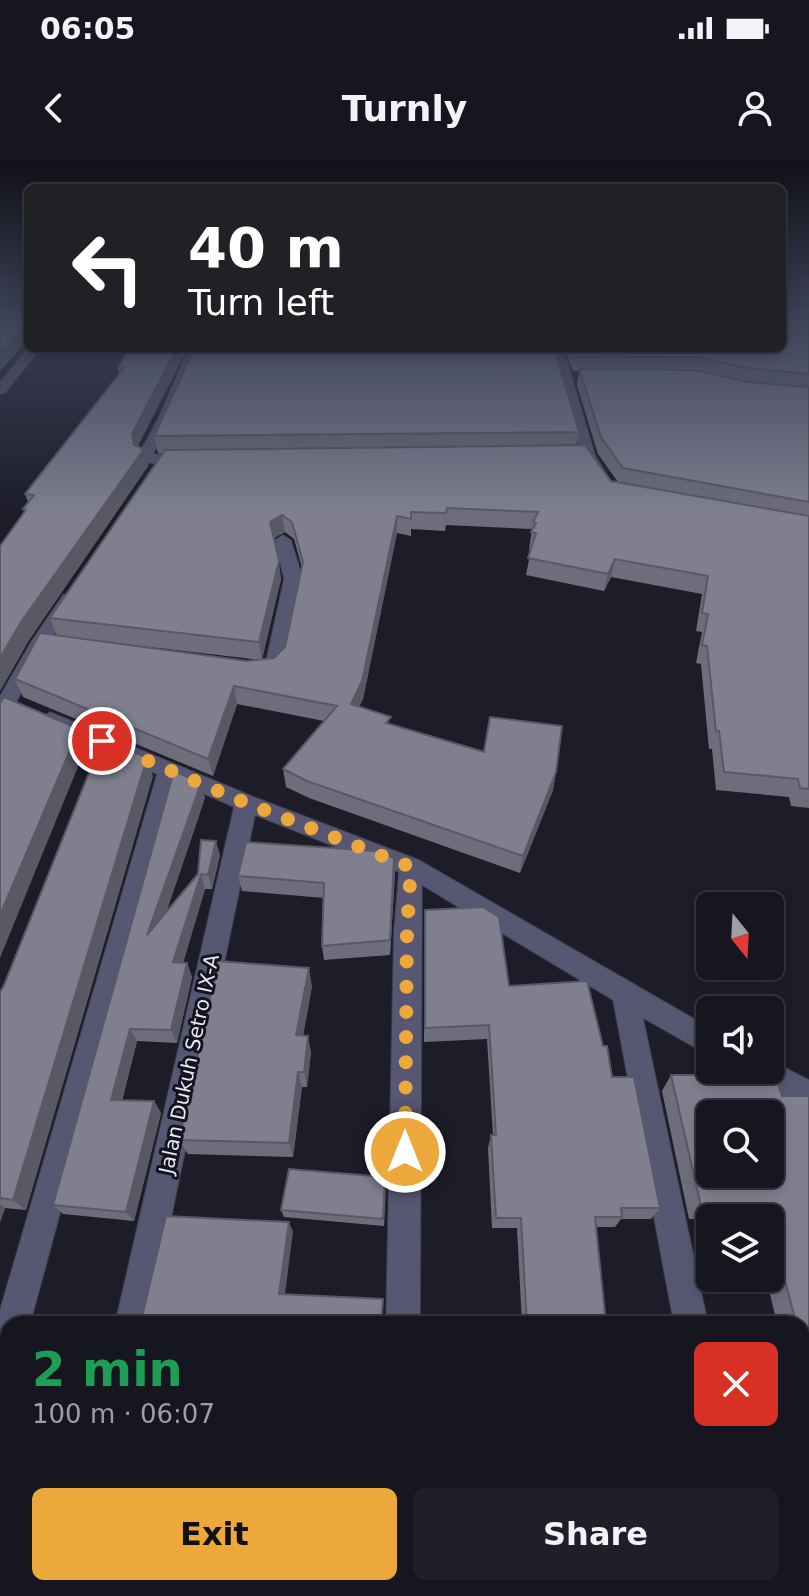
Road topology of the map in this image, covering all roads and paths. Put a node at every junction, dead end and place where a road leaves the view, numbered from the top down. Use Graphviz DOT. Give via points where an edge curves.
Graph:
graph roads {
  1 [pos="181,381"];
  2 [pos="567,381"];
  3 [pos="206,460"];
  4 [pos="606,483"];
  5 [pos="283,540"];
  6 [pos="75,590"];
  7 [pos="235,668"];
  8 [pos="4,708"];
  9 [pos="102,741"];
  10 [pos="90,770"];
  11 [pos="169,770"];
  12 [pos="246,803"];
  13 [pos="411,867"];
  14 [pos="625,994"];
  15 [pos="696,1035"];
  16 [pos="784,1082"];
  17 [pos="809,1095"];
  18 [pos="15,1316"];
  19 [pos="134,1316"];
  20 [pos="403,1316"];
  21 [pos="689,1316"];
  1 -- 3 [label="street" via="145,455 157,467"];
  2 -- 4 [label="street" via="581,455"];
  5 -- 7 [label="street" via="293,579 275,663 265,670"];
  6 -- 8 [label="street" via="48,643"];
  8 -- 9 [label="street"];
  9 -- 10 [label="street"];
  9 -- 11 [label="street"];
  11 -- 12 [label="street"];
  11 -- 18 [label="street"];
  12 -- 13 [label="street"];
  12 -- 19 [label="street, Jalan Dukuh Setro IX-A"];
  13 -- 14 [label="street"];
  13 -- 20 [label="street"];
  14 -- 15 [label="street"];
  14 -- 21 [label="street"];
  16 -- 17 [label="street"];
}
